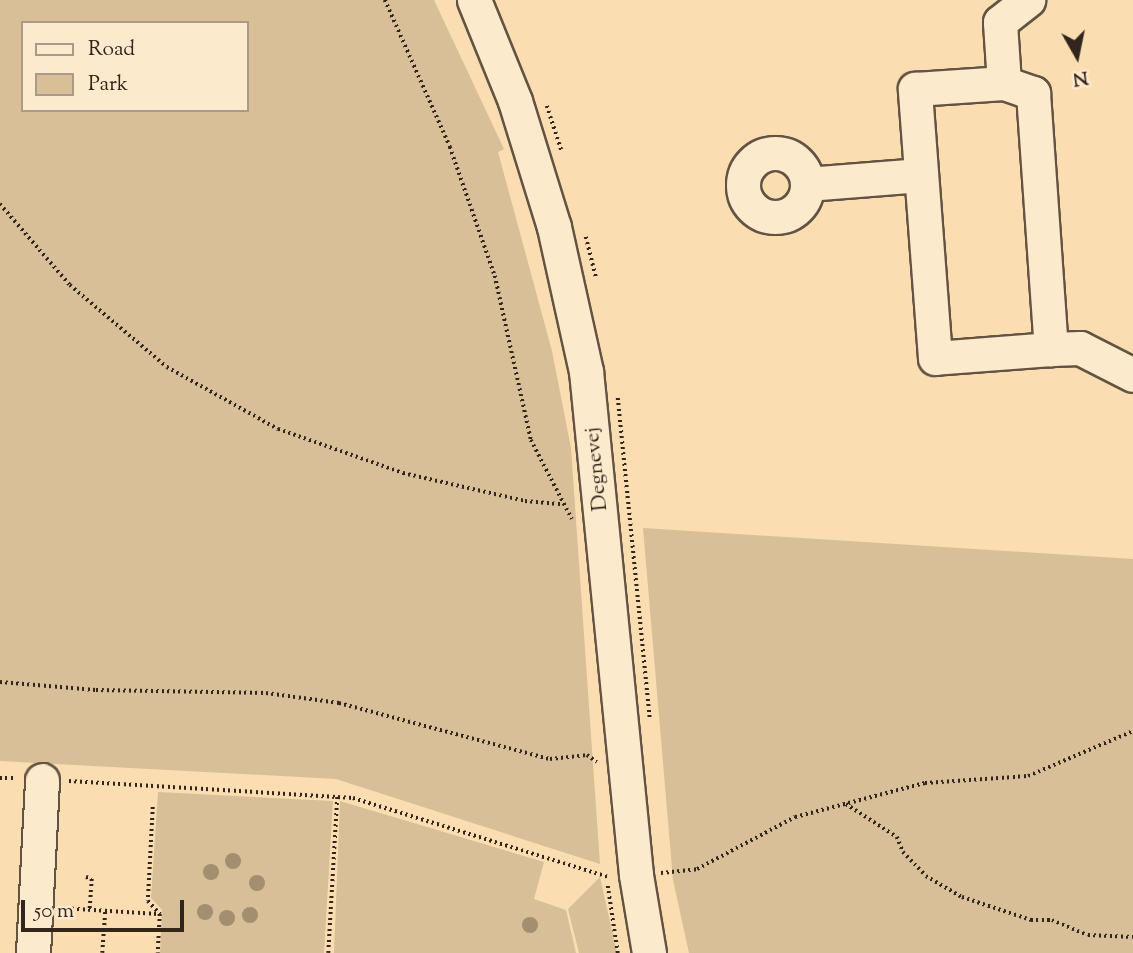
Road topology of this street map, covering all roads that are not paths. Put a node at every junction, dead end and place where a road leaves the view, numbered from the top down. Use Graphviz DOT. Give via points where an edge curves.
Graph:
graph roads {
  1 [pos="474,0"];
  2 [pos="1028,0"];
  3 [pos="1004,83"];
  4 [pos="921,175"];
  5 [pos="807,184"];
  6 [pos="1051,349"];
  7 [pos="1133,375"];
  8 [pos="42,780"];
  9 [pos="33,953"];
  10 [pos="649,953"];
  1 -- 10 [label="street, Degnevej" via="516,101 554,227 586,371 617,872"];
  2 -- 3 [label="street" via="1000,22"];
  3 -- 4 [label="street" via="915,89"];
  3 -- 6 [label="street" via="1033,93"];
  4 -- 5 [label="street"];
  4 -- 6 [label="street" via="935,358"];
  6 -- 7 [label="street" via="1080,348"];
  8 -- 9 [label="street"];
}
